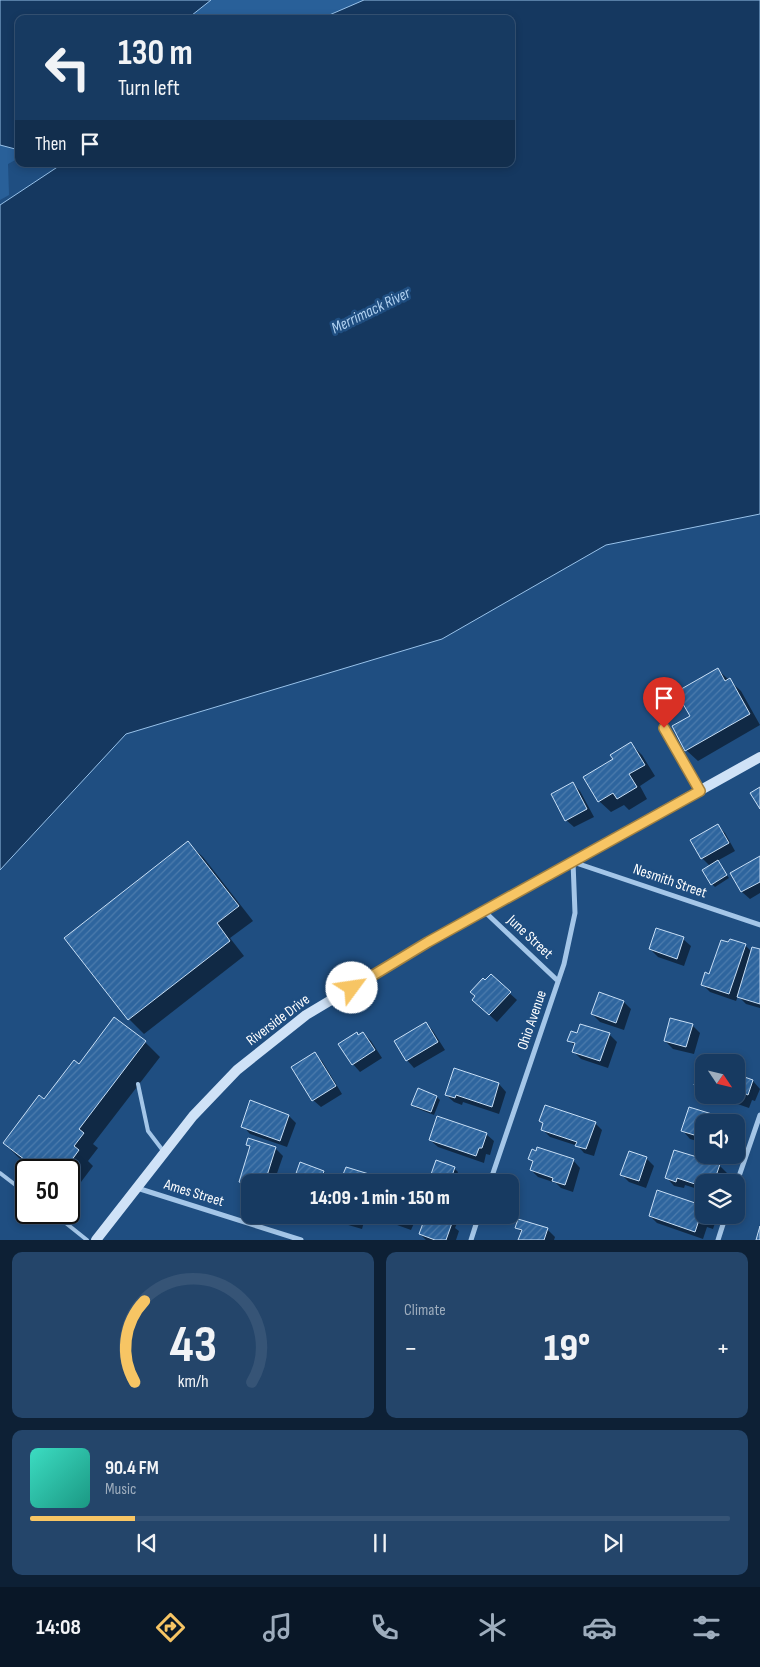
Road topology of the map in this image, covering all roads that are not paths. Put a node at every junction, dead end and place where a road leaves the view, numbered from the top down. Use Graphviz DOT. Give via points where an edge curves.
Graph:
graph roads {
  1 [pos="664,728"];
  2 [pos="760,757"];
  3 [pos="700,791"];
  4 [pos="573,862"];
  5 [pos="484,911"];
  6 [pos="760,925"];
  7 [pos="558,981"];
  8 [pos="138,1084"];
  9 [pos="760,1115"];
  10 [pos="164,1152"];
  11 [pos="0,1172"];
  12 [pos="493,1174"];
  13 [pos="740,1174"];
  14 [pos="15,1184"];
  15 [pos="136,1187"];
  16 [pos="67,1224"];
  17 [pos="476,1224"];
  18 [pos="723,1224"];
  19 [pos="87,1240"];
  20 [pos="96,1240"];
  21 [pos="301,1240"];
  22 [pos="471,1240"];
  23 [pos="718,1240"];
  1 -- 3 [label="lane"];
  2 -- 3 [label="main road, Riverside Drive"];
  3 -- 4 [label="main road, Riverside Drive"];
  4 -- 5 [label="main road, Riverside Drive"];
  4 -- 6 [label="street, Nesmith Street"];
  4 -- 7 [label="street, Ohio Avenue" via="576,913"];
  5 -- 7 [label="street, June Street"];
  5 -- 10 [label="main road, Riverside Drive" via="306,1015 237,1070 192,1116"];
  7 -- 12 [label="street, Ohio Avenue"];
  8 -- 10 [label="lane" via="148,1131"];
  9 -- 13 [label="street"];
  10 -- 15 [label="main road, Riverside Drive"];
  11 -- 14 [label="lane"];
  15 -- 20 [label="main road, Riverside Drive"];
  15 -- 21 [label="street, Ames Street"];
  16 -- 19 [label="lane"];
  17 -- 22 [label="street"];
  18 -- 23 [label="street"];
}
